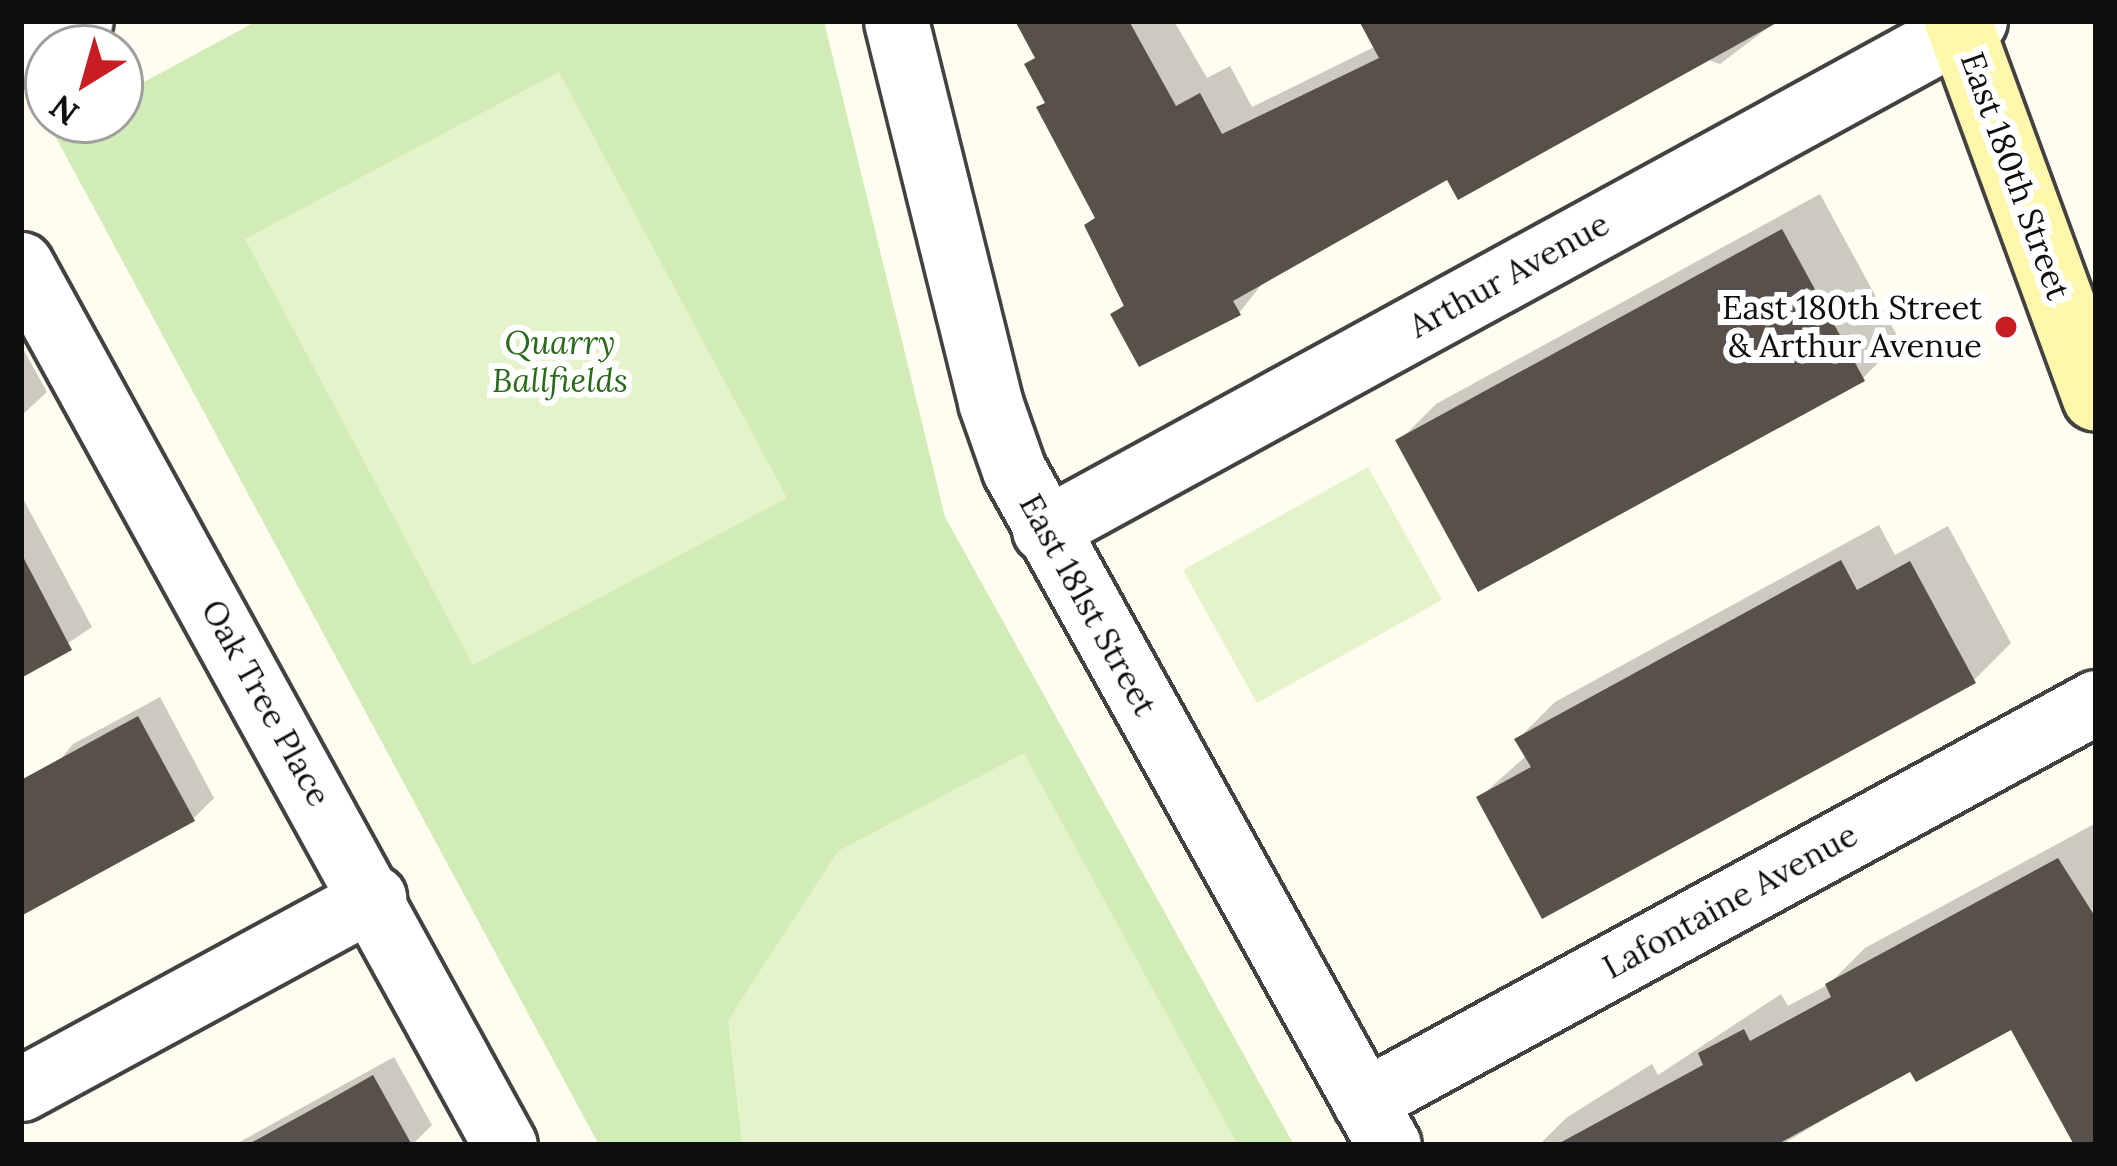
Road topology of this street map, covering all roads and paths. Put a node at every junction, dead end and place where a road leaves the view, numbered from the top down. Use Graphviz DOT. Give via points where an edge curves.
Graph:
graph roads {
  1 [pos="81,21"];
  2 [pos="896,21"];
  3 [pos="1964,24"];
  4 [pos="21,54"];
  5 [pos="21,264"];
  6 [pos="2096,398"];
  7 [pos="1043,530"];
  8 [pos="2096,702"];
  9 [pos="374,897"];
  10 [pos="21,1088"];
  11 [pos="1376,1123"];
  12 [pos="506,1145"];
  1 -- 4 [label="street"];
  2 -- 7 [label="street, East 181st Street" via="990,402"];
  3 -- 6 [label="main road, East 180th Street"];
  3 -- 7 [label="street, Arthur Avenue"];
  5 -- 9 [label="street, Oak Tree Place"];
  7 -- 11 [label="street, East 181st Street"];
  8 -- 11 [label="street, Lafontaine Avenue"];
  9 -- 10 [label="street"];
  9 -- 12 [label="street, Oak Tree Place"];
}
